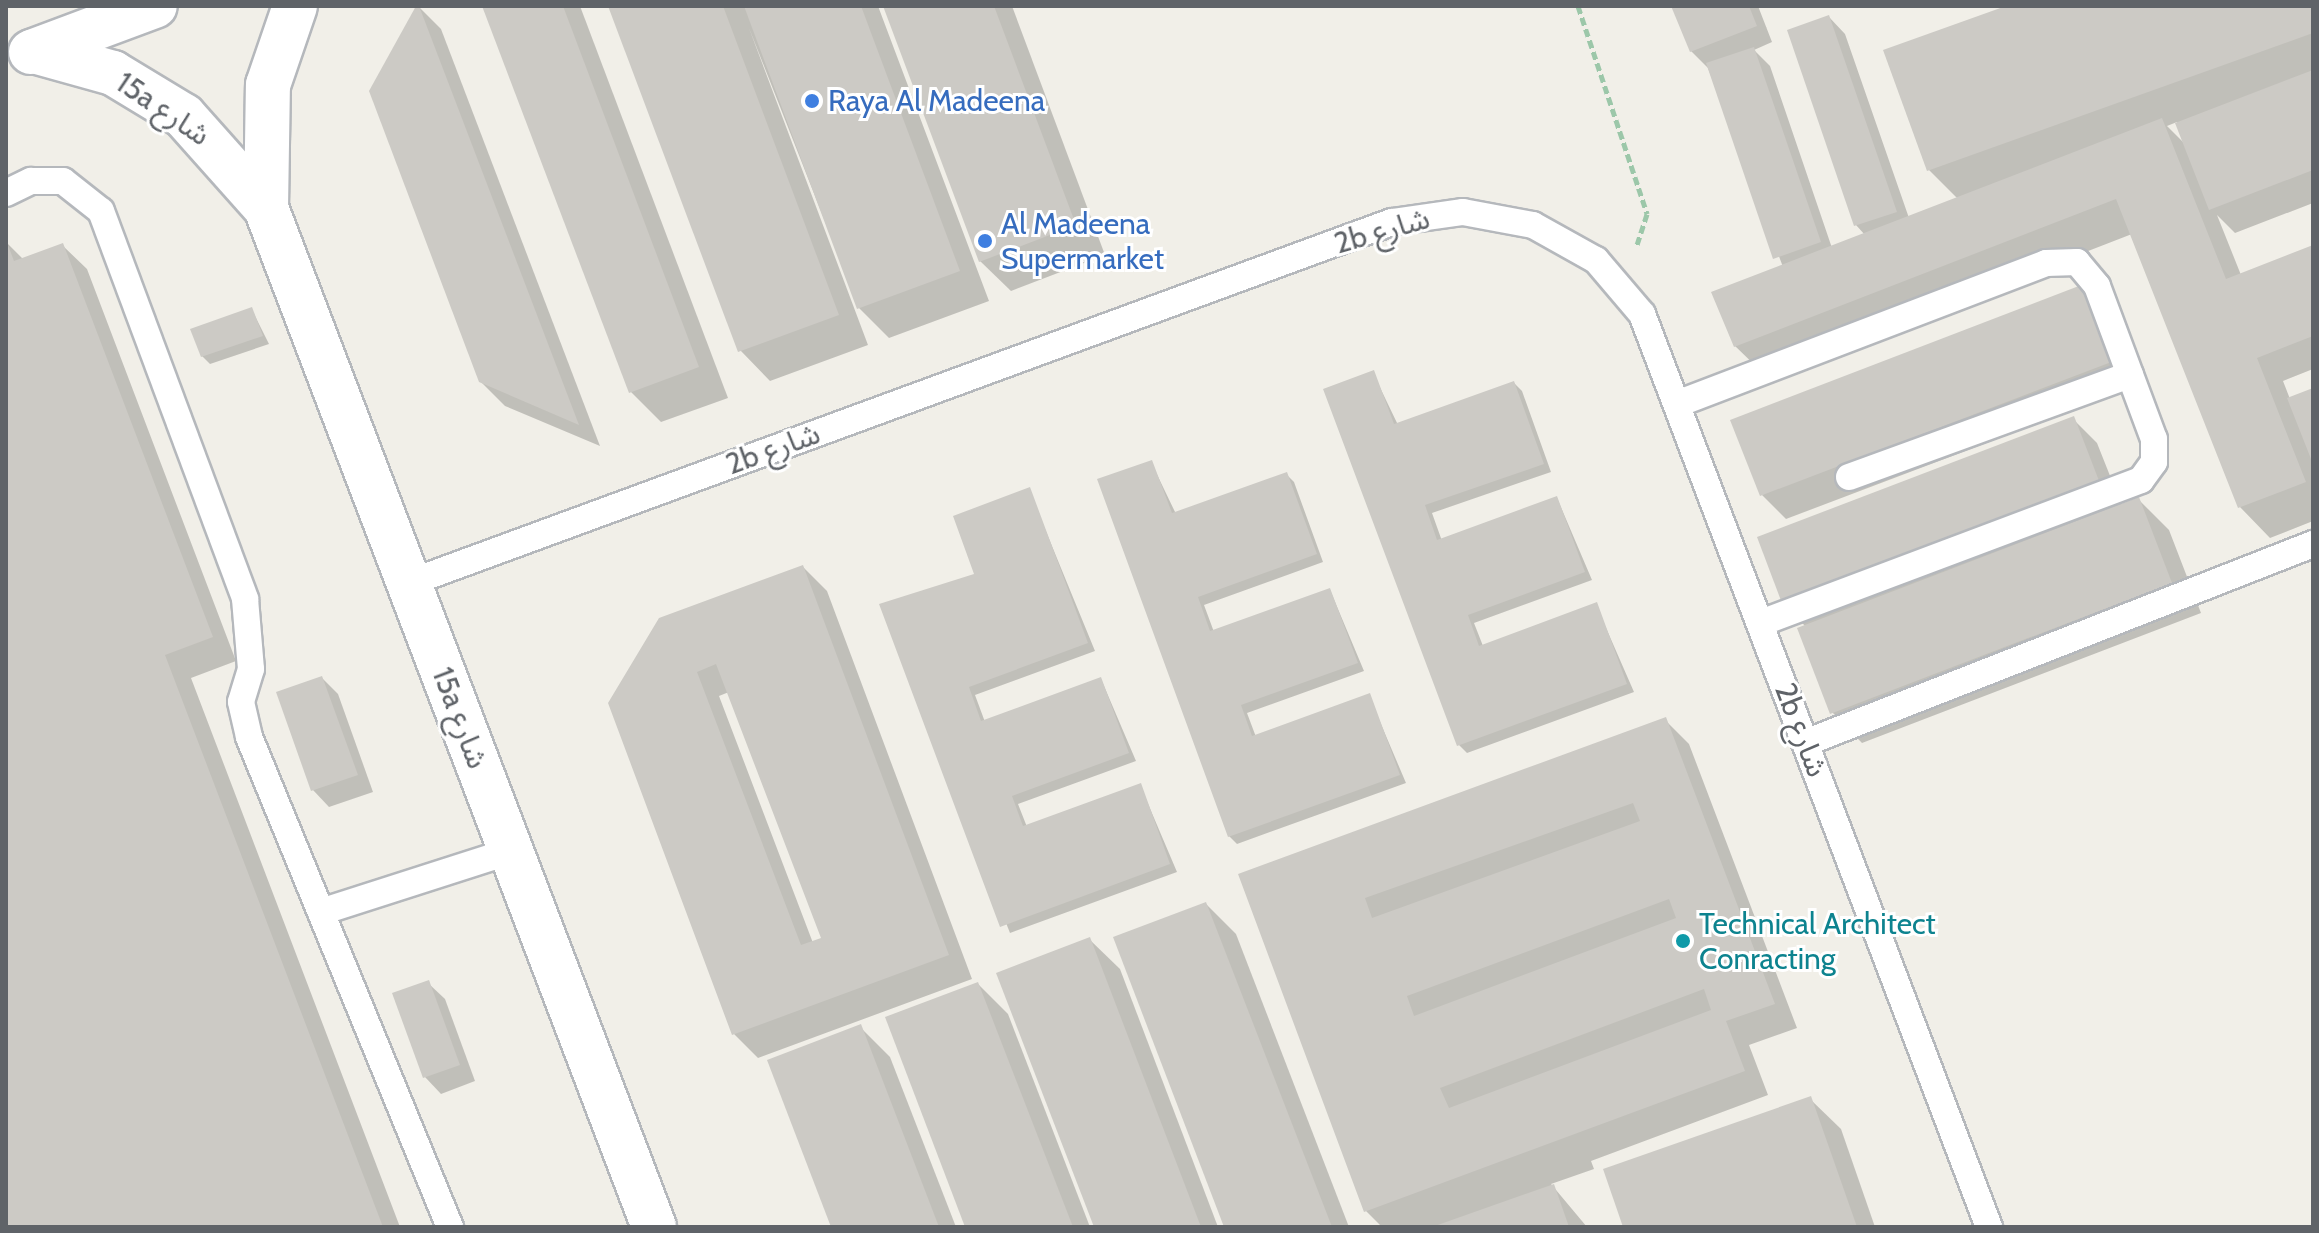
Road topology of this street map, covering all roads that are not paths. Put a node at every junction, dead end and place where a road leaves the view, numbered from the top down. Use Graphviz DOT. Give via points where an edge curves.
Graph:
graph roads {
  1 [pos="155,6"];
  2 [pos="295,6"];
  3 [pos="20,56"];
  4 [pos="6,193"];
  5 [pos="266,208"];
  6 [pos="2130,375"];
  7 [pos="1677,404"];
  8 [pos="1849,477"];
  9 [pos="2313,544"];
  10 [pos="409,583"];
  11 [pos="1761,623"];
  12 [pos="1805,743"];
  13 [pos="511,851"];
  14 [pos="321,912"];
  15 [pos="450,1227"];
  16 [pos="654,1227"];
  17 [pos="1989,1227"];
  1 -- 3 [label="street"];
  2 -- 5 [label="street, 15a شارع" via="268,85"];
  3 -- 5 [label="street, 15a شارع" via="113,73 161,100 215,143"];
  4 -- 14 [label="lane" via="31,181 63,181 101,211 245,599 251,669 241,702 249,737"];
  5 -- 10 [label="street, 15a شارع"];
  6 -- 7 [label="lane" via="2090,272 2061,259"];
  6 -- 8 [label="lane"];
  6 -- 11 [label="lane" via="2155,451 2141,480"];
  7 -- 10 [label="lane, 2b شارع" via="1642,314 1622,285 1566,239 1498,215 1427,214"];
  7 -- 11 [label="lane, 2b شارع"];
  9 -- 12 [label="lane"];
  10 -- 13 [label="street, 15a شارع"];
  11 -- 12 [label="lane, 2b شارع"];
  12 -- 17 [label="lane, 2b شارع"];
  13 -- 14 [label="lane"];
  13 -- 16 [label="street, 15a شارع"];
  14 -- 15 [label="lane"];
}
